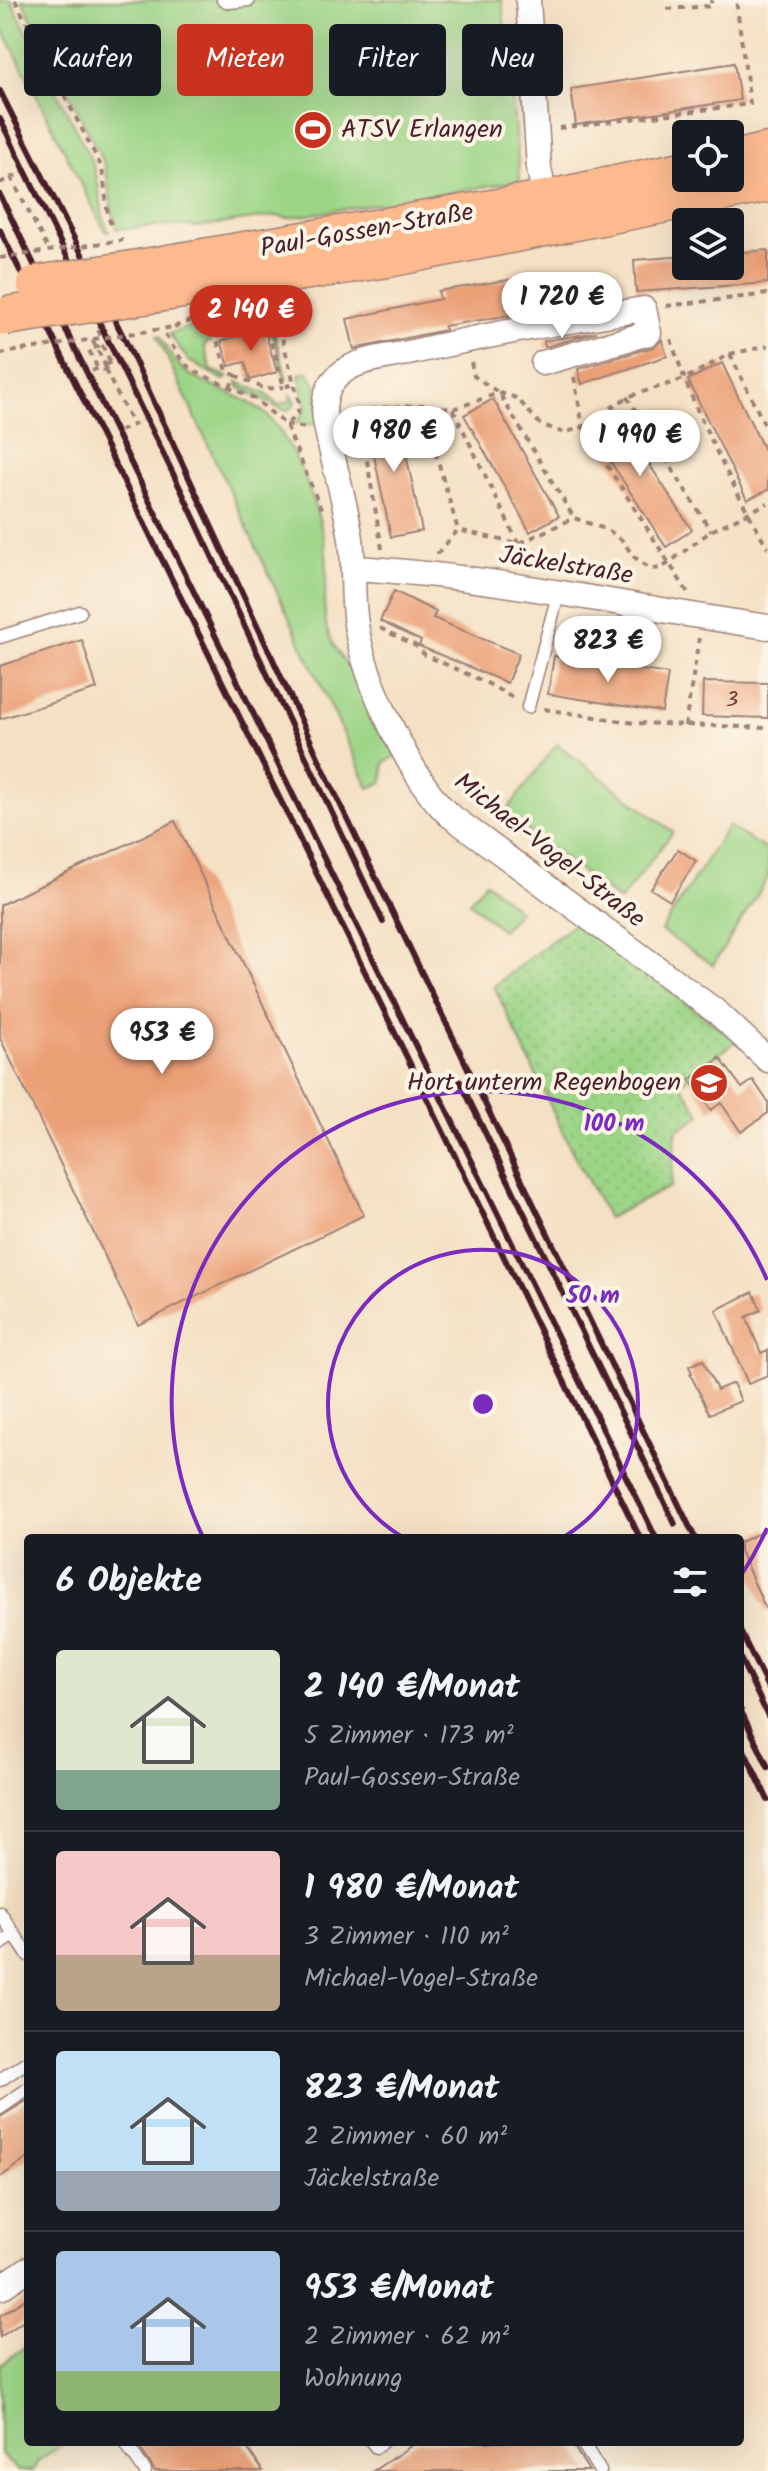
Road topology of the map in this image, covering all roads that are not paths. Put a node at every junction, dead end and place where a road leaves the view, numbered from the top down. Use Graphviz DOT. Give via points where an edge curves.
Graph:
graph roads {
  1 [pos="223,0"];
  2 [pos="249,0"];
  3 [pos="528,0"];
  4 [pos="768,152"];
  5 [pos="744,158"];
  6 [pos="672,173"];
  7 [pos="768,183"];
  8 [pos="545,200"];
  9 [pos="144,267"];
  10 [pos="2,308"];
  11 [pos="543,363"];
  12 [pos="354,568"];
  13 [pos="559,591"];
  14 [pos="80,612"];
  15 [pos="768,627"];
  16 [pos="0,637"];
  17 [pos="528,707"];
  18 [pos="768,1060"];
  19 [pos="0,1913"];
  20 [pos="15,1935"];
  21 [pos="0,1944"];
  22 [pos="24,1949"];
  23 [pos="24,2064"];
  24 [pos="0,2080"];
  25 [pos="24,2092"];
  26 [pos="0,2108"];
  27 [pos="128,2446"];
  28 [pos="584,2446"];
  29 [pos="145,2471"];
  30 [pos="600,2471"];
  1 -- 2 [label="lane"];
  3 -- 8 [label="street"];
  4 -- 5 [label="main road"];
  6 -- 8 [label="main road, Paul-Gossen-Straße"];
  7 -- 9 [label="main road, Paul-Gossen-Straße" via="388,258"];
  8 -- 9 [label="main road, Paul-Gossen-Straße"];
  9 -- 10 [label="main road, Paul-Gossen-Straße, bridge"];
  11 -- 12 [label="street, Michael-Vogel-Straße" via="649,333 644,309 465,340 346,369 328,390 314,424 351,536"];
  12 -- 13 [label="street, Jäckelstraße"];
  12 -- 18 [label="street, Michael-Vogel-Straße" via="354,615 372,680 434,801 718,1013"];
  13 -- 15 [label="street, Jäckelstraße"];
  13 -- 17 [label="lane"];
  14 -- 16 [label="lane"];
  19 -- 20 [label="lane"];
  20 -- 21 [label="lane"];
  20 -- 22 [label="lane"];
  23 -- 24 [label="lane"];
  25 -- 26 [label="lane"];
  27 -- 29 [label="lane"];
  28 -- 30 [label="lane"];
}
